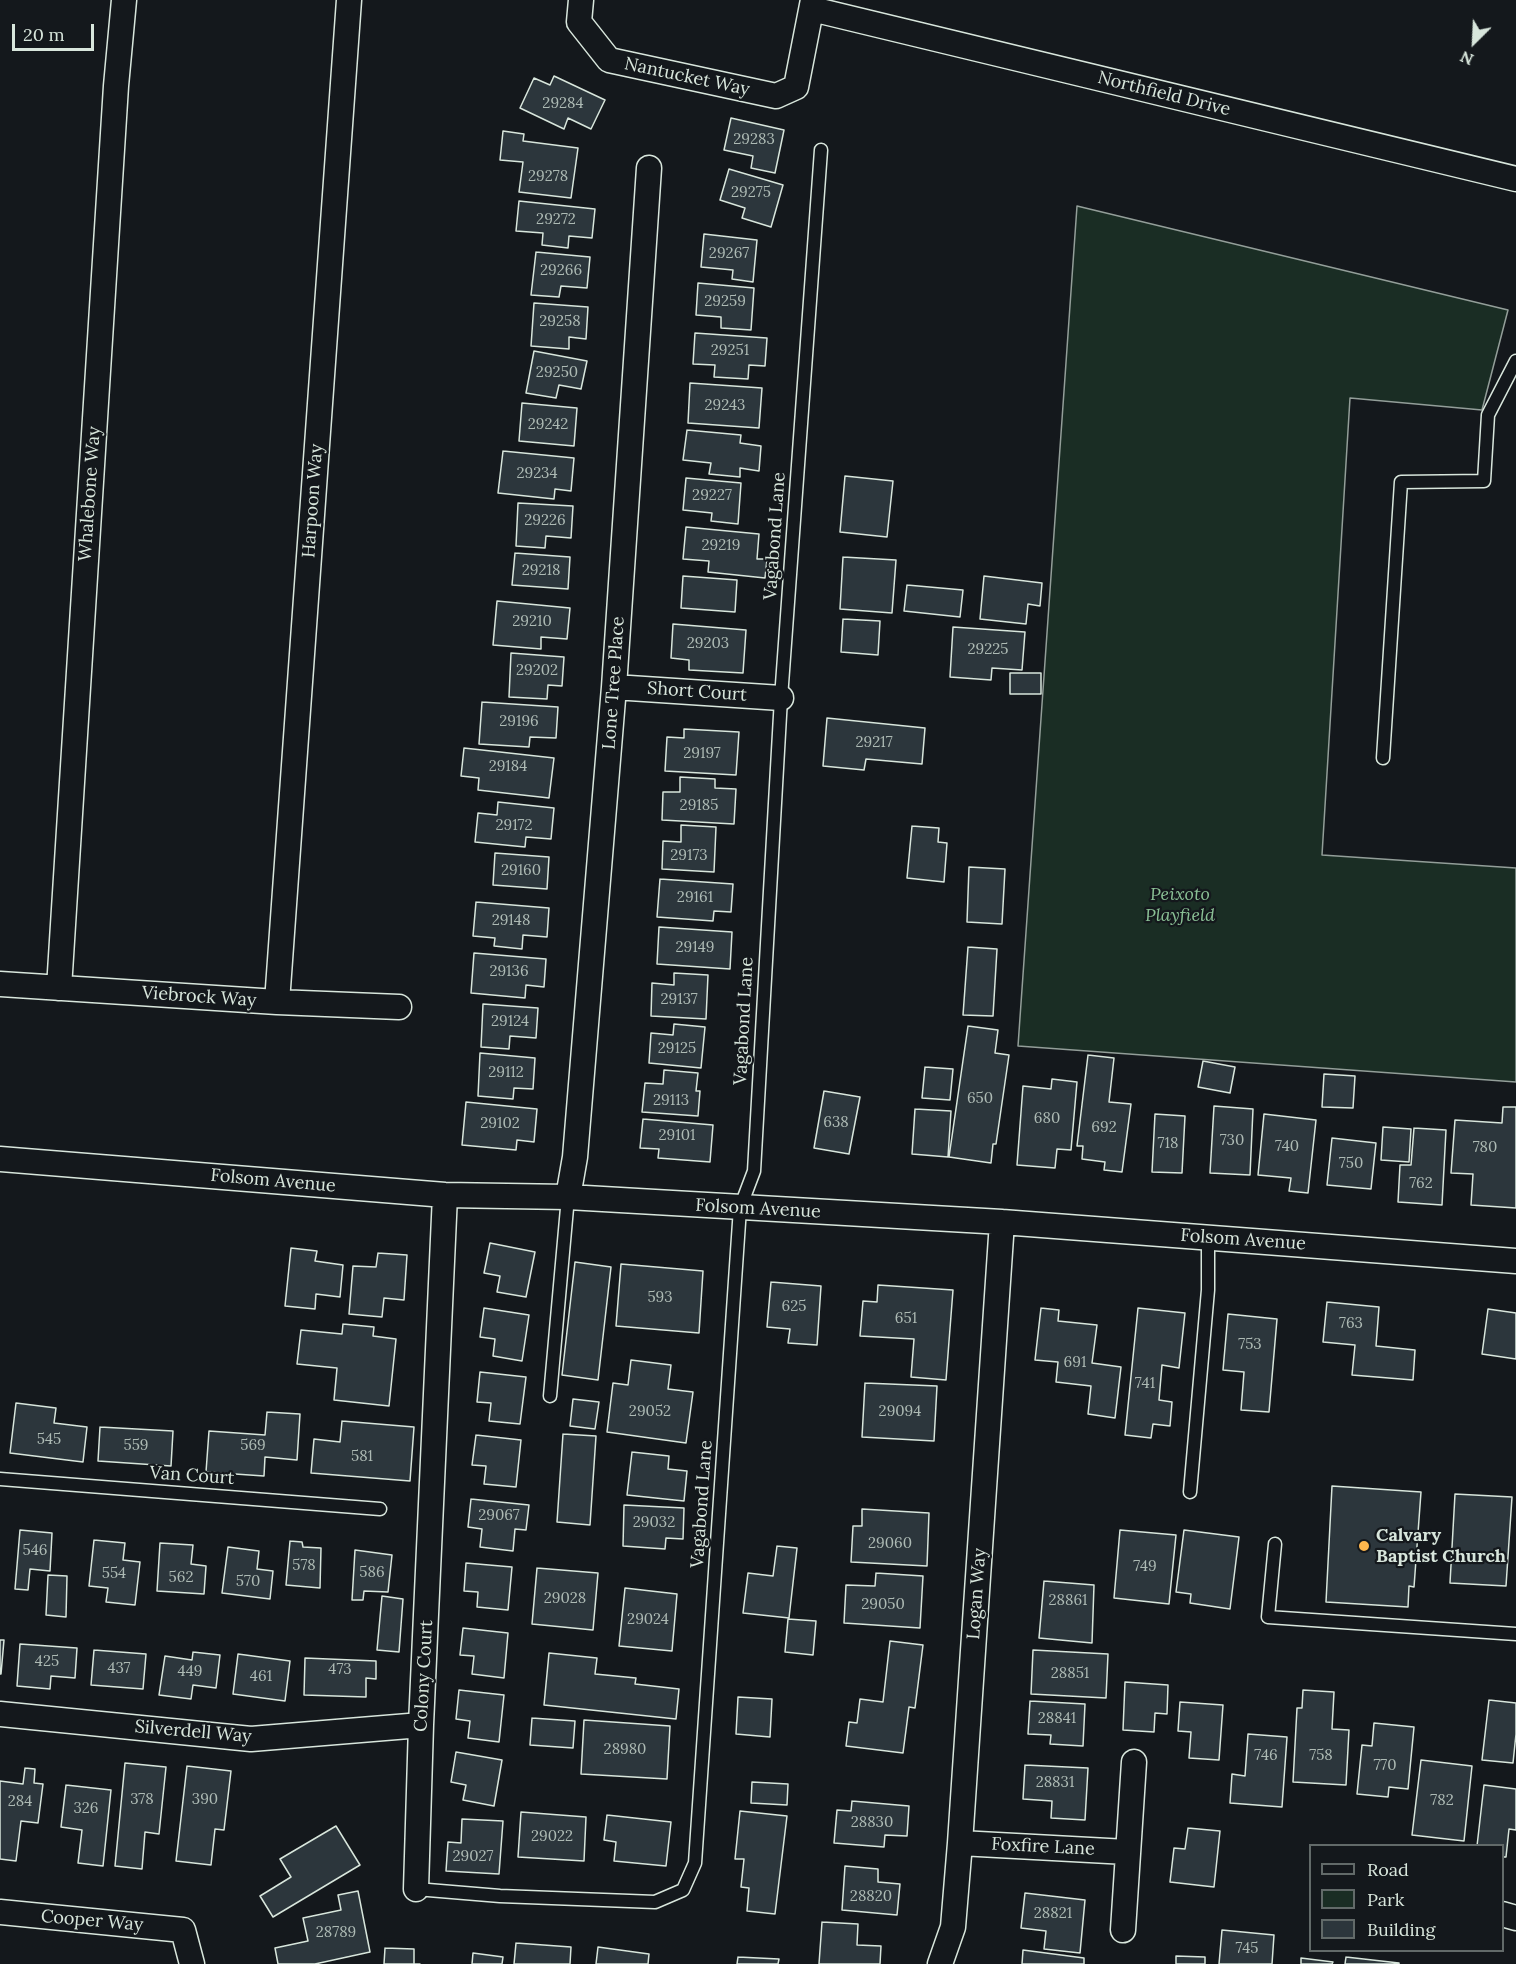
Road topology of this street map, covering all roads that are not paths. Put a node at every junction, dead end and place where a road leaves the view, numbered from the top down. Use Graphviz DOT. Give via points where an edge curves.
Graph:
graph roads {
  1 [pos="124,0"];
  2 [pos="349,0"];
  3 [pos="581,0"];
  4 [pos="812,5"];
  5 [pos="821,150"];
  6 [pos="649,168"];
  7 [pos="1516,179"];
  8 [pos="1516,361"];
  9 [pos="614,687"];
  10 [pos="781,698"];
  11 [pos="1383,758"];
  12 [pos="0,984"];
  13 [pos="58,988"];
  14 [pos="277,1002"];
  15 [pos="399,1007"];
  16 [pos="0,1159"];
  17 [pos="445,1195"];
  18 [pos="568,1197"];
  19 [pos="740,1208"];
  20 [pos="1002,1222"];
  21 [pos="1208,1237"];
  22 [pos="1516,1261"];
  23 [pos="550,1396"];
  24 [pos="0,1479"];
  25 [pos="1190,1492"];
  26 [pos="380,1509"];
  27 [pos="1275,1544"];
  28 [pos="1516,1634"];
  29 [pos="0,1714"];
  30 [pos="421,1725"];
  31 [pos="1134,1762"];
  32 [pos="960,1843"];
  33 [pos="1127,1852"];
  34 [pos="416,1889"];
  35 [pos="683,1890"];
  36 [pos="0,1912"];
  37 [pos="1123,1930"];
  38 [pos="192,1964"];
  39 [pos="940,1964"];
  1 -- 13 [label="street, Whalebone Way"];
  2 -- 14 [label="street, Harpoon Way"];
  3 -- 4 [label="street, Nantucket Way" via="579,22 609,60 776,96 796,87"];
  4 -- 7 [label="street, Northfield Drive"];
  5 -- 10 [label="lane, Vagabond Lane"];
  6 -- 9 [label="street, Lone Tree Place"];
  8 -- 11 [label="lane" via="1488,415 1484,481 1401,482"];
  9 -- 10 [label="street, Short Court"];
  9 -- 18 [label="street, Lone Tree Place" via="575,1157"];
  10 -- 19 [label="lane, Vagabond Lane" via="754,1171"];
  12 -- 13 [label="street, Viebrock Way"];
  13 -- 14 [label="street, Viebrock Way"];
  14 -- 15 [label="street, Viebrock Way"];
  16 -- 17 [label="street, Folsom Avenue"];
  17 -- 18 [label="street, Folsom Avenue"];
  17 -- 30 [label="street, Colony Court"];
  18 -- 19 [label="street, Folsom Avenue"];
  18 -- 23 [label="lane"];
  19 -- 20 [label="street, Folsom Avenue"];
  19 -- 35 [label="lane, Vagabond Lane" via="695,1863"];
  20 -- 21 [label="street, Folsom Avenue"];
  20 -- 32 [label="street, Logan Way"];
  21 -- 22 [label="street, Folsom Avenue"];
  21 -- 25 [label="lane" via="1208,1290"];
  24 -- 26 [label="lane, Van Court"];
  27 -- 28 [label="lane" via="1268,1617"];
  29 -- 30 [label="street, Silverdell Way" via="251,1739"];
  30 -- 34 [label="street, Colony Court"];
  31 -- 33 [label="street"];
  32 -- 33 [label="street, Foxfire Lane"];
  32 -- 39 [label="street, Logan Way" via="953,1927"];
  33 -- 37 [label="street"];
  34 -- 35 [label="lane, Colony Court" via="655,1902"];
  36 -- 38 [label="street, Cooper Way" via="183,1930"];
}
